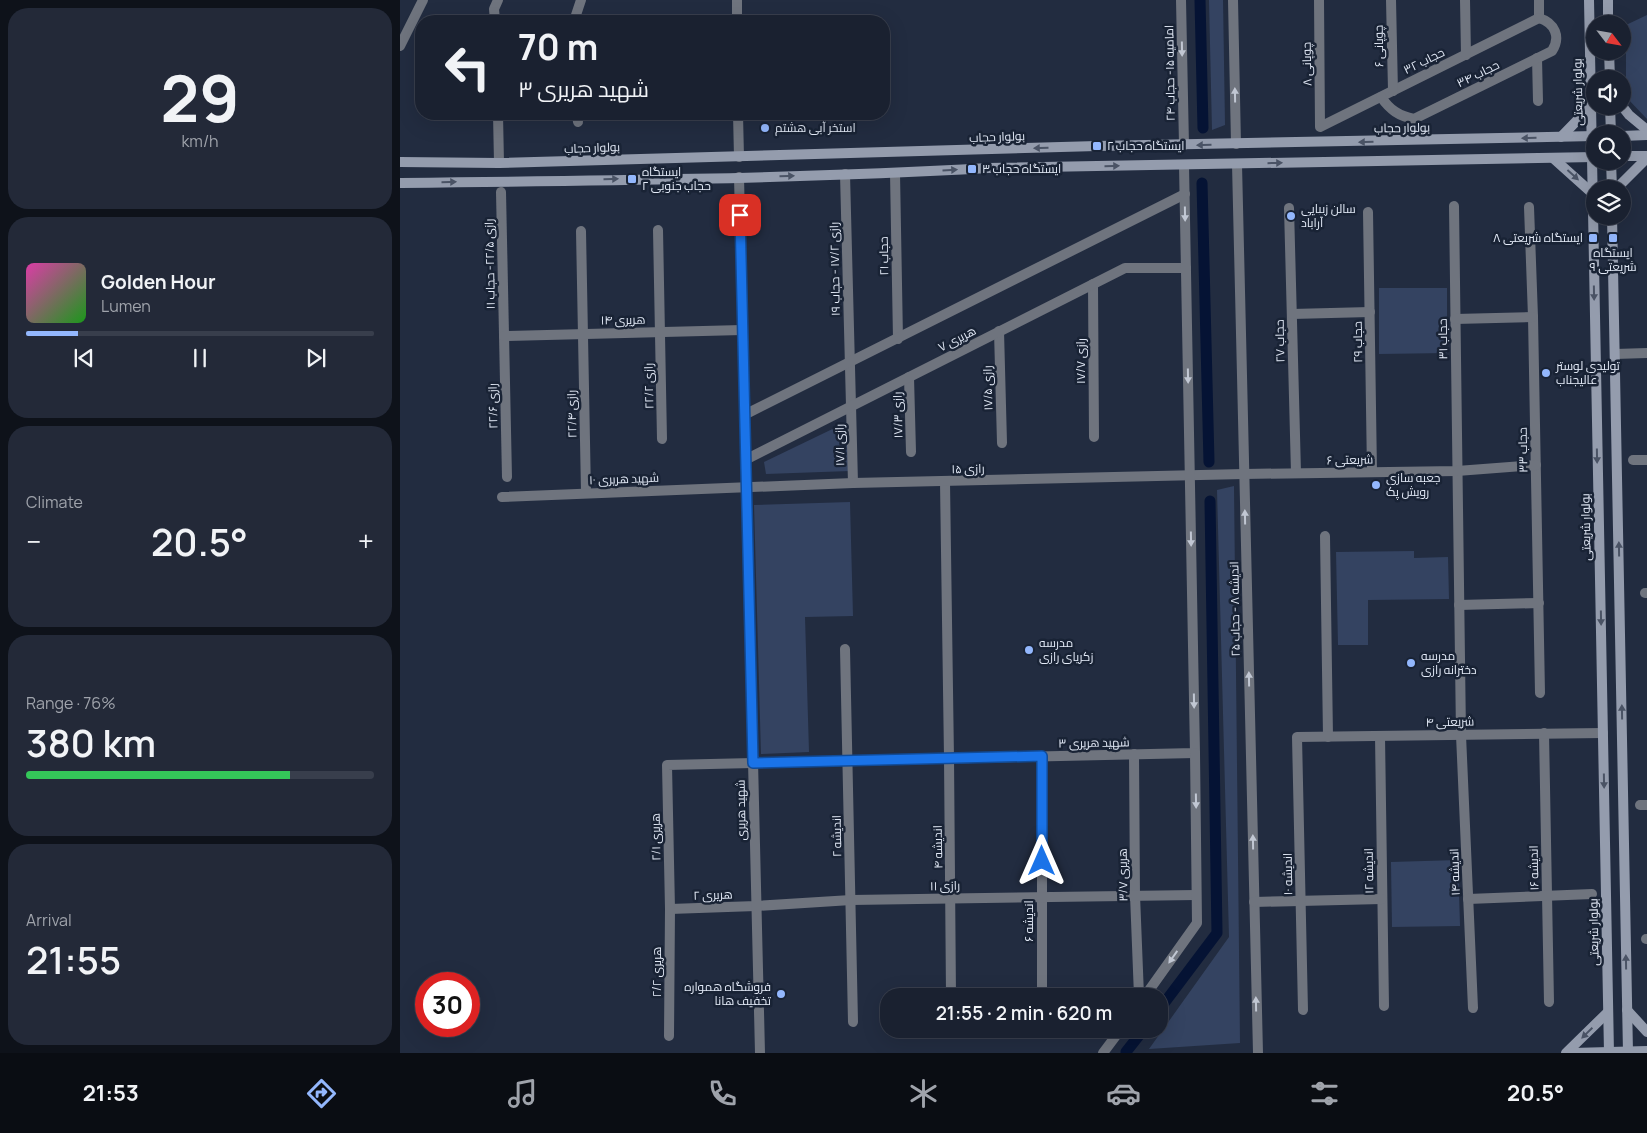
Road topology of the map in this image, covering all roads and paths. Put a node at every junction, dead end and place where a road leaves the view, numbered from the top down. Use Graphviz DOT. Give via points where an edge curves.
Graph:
graph roads {
  1 [pos="423,0"];
  2 [pos="498,0"];
  3 [pos="581,0"];
  4 [pos="737,0"];
  5 [pos="1181,0"];
  6 [pos="1233,0"];
  7 [pos="1319,0"];
  8 [pos="1391,0"];
  9 [pos="1465,0"];
  10 [pos="1539,0"];
  11 [pos="1589,0"];
  12 [pos="1608,0"];
  13 [pos="416,15"];
  14 [pos="494,15"];
  15 [pos="576,15"];
  16 [pos="737,15"];
  17 [pos="1608,15"];
  18 [pos="415,16"];
  19 [pos="1539,18"];
  20 [pos="400,46"];
  21 [pos="1466,55"];
  22 [pos="1537,58"];
  23 [pos="1590,70"];
  24 [pos="1393,91"];
  25 [pos="1381,97"];
  26 [pos="1538,101"];
  27 [pos="1586,111"];
  28 [pos="1629,115"];
  29 [pos="498,120"];
  30 [pos="738,120"];
  31 [pos="1320,127"];
  32 [pos="1647,130"];
  33 [pos="1647,135"];
  34 [pos="1586,136"];
  35 [pos="1631,136"];
  36 [pos="1562,137"];
  37 [pos="1236,144"];
  38 [pos="1184,145"];
  39 [pos="989,150"];
  40 [pos="1631,156"];
  41 [pos="739,157"];
  42 [pos="1586,157"];
  43 [pos="1647,157"];
  44 [pos="1553,158"];
  45 [pos="400,162"];
  46 [pos="500,164"];
  47 [pos="1237,164"];
  48 [pos="1184,165"];
  49 [pos="988,168"];
  50 [pos="896,173"];
  51 [pos="845,174"];
  52 [pos="739,177"];
  53 [pos="1625,180"];
  54 [pos="400,183"];
  55 [pos="1586,188"];
  56 [pos="502,192"];
  57 [pos="1185,194"];
  58 [pos="1454,206"];
  59 [pos="1529,207"];
  60 [pos="1289,208"];
  61 [pos="1368,212"];
  62 [pos="1593,225"];
  63 [pos="1612,225"];
  64 [pos="658,230"];
  65 [pos="581,231"];
  66 [pos="1186,268"];
  67 [pos="1093,284"];
  68 [pos="1370,312"];
  69 [pos="1292,314"];
  70 [pos="1533,317"];
  71 [pos="1455,319"];
  72 [pos="742,330"];
  73 [pos="999,331"];
  74 [pos="660,332"];
  75 [pos="583,334"];
  76 [pos="504,336"];
  77 [pos="898,338"];
  78 [pos="1647,353"];
  79 [pos="1615,354"];
  80 [pos="849,363"];
  81 [pos="909,377"];
  82 [pos="852,406"];
  83 [pos="744,415"];
  84 [pos="1094,437"];
  85 [pos="662,439"];
  86 [pos="1002,443"];
  87 [pos="911,452"];
  88 [pos="746,460"];
  89 [pos="1633,460"];
  90 [pos="1647,460"];
  91 [pos="1536,466"];
  92 [pos="1457,471"];
  93 [pos="1372,472"];
  94 [pos="1296,473"];
  95 [pos="1244,474"];
  96 [pos="1190,476"];
  97 [pos="507,477"];
  98 [pos="945,482"];
  99 [pos="853,483"];
  100 [pos="746,486"];
  101 [pos="586,493"];
  102 [pos="502,496"];
  103 [pos="1325,536"];
  104 [pos="1539,603"];
  105 [pos="1459,605"];
  106 [pos="846,649"];
  107 [pos="1540,693"];
  108 [pos="1544,733"];
  109 [pos="1603,733"];
  110 [pos="1461,735"];
  111 [pos="1380,736"];
  112 [pos="1297,737"];
  113 [pos="1328,737"];
  114 [pos="1195,753"];
  115 [pos="1134,754"];
  116 [pos="1042,756"];
  117 [pos="949,758"];
  118 [pos="848,761"];
  119 [pos="753,763"];
  120 [pos="667,765"];
  121 [pos="1592,894"];
  122 [pos="1135,895"];
  123 [pos="1196,895"];
  124 [pos="1042,896"];
  125 [pos="1547,896"];
  126 [pos="951,898"];
  127 [pos="1382,899"];
  128 [pos="1468,899"];
  129 [pos="851,900"];
  130 [pos="1301,901"];
  131 [pos="1254,902"];
  132 [pos="756,906"];
  133 [pos="670,909"];
  134 [pos="951,988"];
  135 [pos="1042,988"];
  136 [pos="1139,988"];
  137 [pos="1151,988"];
  138 [pos="1549,1002"];
  139 [pos="1384,1006"];
  140 [pos="1473,1008"];
  141 [pos="1303,1010"];
  142 [pos="1627,1010"];
  143 [pos="1608,1012"];
  144 [pos="853,1022"];
  145 [pos="1647,1032"];
  146 [pos="670,1036"];
  147 [pos="1114,1038"];
  148 [pos="1647,1051"];
  149 [pos="1609,1052"];
  150 [pos="1628,1052"];
  151 [pos="760,1053"];
  152 [pos="1102,1053"];
  153 [pos="1258,1053"];
  154 [pos="1566,1053"];
  155 [pos="1572,1053"];
  1 -- 13 [label="street"];
  2 -- 14 [label="street"];
  3 -- 15 [label="street"];
  4 -- 16 [label="street"];
  5 -- 38 [label="street, امامیه ۱۵- حجاب ۲۴, one-way"];
  37 -- 6 [label="street, one-way"];
  7 -- 31 [label="street, چوپانی ۸"];
  8 -- 24 [label="street, چوپانی ۶"];
  9 -- 21 [label="street"];
  10 -- 19 [label="street"];
  11 -- 23 [label="main road, بولوار شریعتی"];
  12 -- 17 [label="main road"];
  18 -- 20 [label="street"];
  19 -- 21 [label="street, حجاب ۳۲"];
  19 -- 22 [label="street, حجاب ۳۴" via="1550,24 1556,34 1552,51"];
  21 -- 24 [label="street, حجاب ۳۲"];
  22 -- 25 [label="street, حجاب ۳۴" via="1414,119 1394,112"];
  22 -- 26 [label="street"];
  24 -- 25 [label="street, حجاب ۳۲"];
  25 -- 31 [label="street, حجاب ۳۲"];
  27 -- 36 [label="main road"];
  28 -- 32 [label="main road"];
  29 -- 46 [label="street"];
  30 -- 41 [label="street"];
  33 -- 35 [label="main road"];
  34 -- 36 [label="main road, بولوار حجاب"];
  36 -- 37 [label="main road, بولوار حجاب, one-way"];
  37 -- 38 [label="main road, بولوار حجاب, one-way"];
  38 -- 39 [label="main road, بولوار حجاب, one-way"];
  39 -- 41 [label="main road, بولوار حجاب"];
  39 -- 49 [label="main road"];
  40 -- 43 [label="main road"];
  41 -- 46 [label="main road, بولوار حجاب"];
  42 -- 44 [label="main road"];
  43 -- 53 [label="main road"];
  47 -- 44 [label="main road, one-way"];
  44 -- 55 [label="main road, one-way"];
  45 -- 46 [label="main road, بولوار حجاب"];
  47 -- 48 [label="main road"];
  47 -- 95 [label="street, اندیشه ۸ - حجاب ۲۵"];
  49 -- 48 [label="main road, one-way"];
  48 -- 57 [label="street"];
  50 -- 49 [label="main road, one-way"];
  50 -- 51 [label="main road"];
  50 -- 77 [label="street, حجاب ۲۱"];
  52 -- 51 [label="main road, one-way"];
  51 -- 80 [label="street, رازی ۱۷/۲ - حجاب ۱۹"];
  54 -- 52 [label="main road, one-way"];
  52 -- 72 [label="street, شهید هریری"];
  56 -- 76 [label="street, رازی ۲۲/۵- حجاب ۱۱"];
  57 -- 66 [label="street, one-way"];
  57 -- 77 [label="street"];
  58 -- 71 [label="street, حجاب ۳۱"];
  59 -- 70 [label="street, حجاب ۳۳"];
  60 -- 69 [label="street, حجاب ۲۷"];
  61 -- 68 [label="street, حجاب ۲۹"];
  62 -- 109 [label="main road, بولوار شریعتی, one-way"];
  63 -- 79 [label="main road"];
  64 -- 74 [label="street, رازی ۲۲/۲"];
  65 -- 75 [label="street, رازی ۲۲/۴"];
  66 -- 67 [label="street, هریری ۷" via="1125,268"];
  66 -- 96 [label="street, one-way"];
  67 -- 73 [label="street, هریری ۷"];
  67 -- 84 [label="street, رازی ۱۷/۷"];
  68 -- 69 [label="street"];
  68 -- 93 [label="street, حجاب ۲۹"];
  69 -- 94 [label="street, حجاب ۲۷"];
  70 -- 71 [label="street"];
  70 -- 91 [label="street, حجاب ۳۳"];
  71 -- 92 [label="street, حجاب ۳۱"];
  72 -- 74 [label="street, هریری ۱۴"];
  72 -- 83 [label="street, شهید هریری"];
  73 -- 81 [label="street, هریری ۷"];
  73 -- 86 [label="street, رازی ۱۷/۵"];
  74 -- 75 [label="street, هریری ۱۴"];
  74 -- 85 [label="street, رازی ۲۲/۲"];
  75 -- 76 [label="street, هریری ۱۴"];
  75 -- 101 [label="street, رازی ۲۲/۴"];
  76 -- 97 [label="street, رازی ۲۲/۶"];
  77 -- 80 [label="street"];
  78 -- 79 [label="street"];
  142 -- 79 [label="main road, one-way"];
  80 -- 82 [label="street, رازی ۱۷/۲ - حجاب ۱۹"];
  80 -- 83 [label="street"];
  81 -- 82 [label="street, هریری ۷"];
  81 -- 87 [label="street, رازی ۱۷/۳"];
  82 -- 88 [label="street, هریری ۷"];
  82 -- 99 [label="street, رازی ۱۷/۱"];
  83 -- 88 [label="street, شهید هریری"];
  88 -- 100 [label="street, شهید هریری"];
  89 -- 90 [label="street"];
  91 -- 92 [label="street, شریعتی ۶"];
  91 -- 104 [label="street, حجاب ۳۳"];
  92 -- 93 [label="street, شریعتی ۶"];
  92 -- 105 [label="street, حجاب ۳۱"];
  93 -- 94 [label="street, شریعتی ۶"];
  94 -- 95 [label="street, شریعتی ۶"];
  95 -- 96 [label="street, رازی ۱۵"];
  131 -- 95 [label="street, اندیشه ۸ - حجاب ۲۵, one-way"];
  96 -- 98 [label="street, رازی ۱۵"];
  96 -- 114 [label="street, one-way"];
  98 -- 99 [label="street, رازی ۱۵"];
  98 -- 117 [label="street, اندیشه ۴"];
  99 -- 100 [label="street, رازی ۱۵"];
  100 -- 101 [label="street, شهید هریری ۱۰"];
  100 -- 119 [label="street, شهید هریری"];
  101 -- 102 [label="street, شهید هریری ۱۰"];
  103 -- 113 [label="street"];
  104 -- 105 [label="street"];
  104 -- 107 [label="street, حجاب ۳۳"];
  105 -- 110 [label="street, اندیشه ۱۴"];
  106 -- 118 [label="street, اندیشه ۲"];
  108 -- 109 [label="street, شریعتی ۴"];
  108 -- 110 [label="street, شریعتی ۴"];
  108 -- 125 [label="street, اندیشه ۱۶"];
  109 -- 143 [label="main road, بولوار شریعتی, one-way"];
  110 -- 111 [label="street, شریعتی ۴"];
  110 -- 128 [label="street, اندیشه ۱۴"];
  111 -- 113 [label="street, شریعتی ۴"];
  111 -- 127 [label="street, اندیشه ۱۲"];
  112 -- 113 [label="street, شریعتی ۴"];
  112 -- 130 [label="street, اندیشه ۱۰"];
  114 -- 115 [label="street, شهید هریری ۳"];
  114 -- 123 [label="street, one-way"];
  115 -- 116 [label="street, شهید هریری ۳"];
  115 -- 122 [label="street, هریری ۳/۷"];
  116 -- 117 [label="street, شهید هریری ۳"];
  116 -- 124 [label="street, اندیشه ۶"];
  117 -- 118 [label="street, شهید هریری ۳"];
  117 -- 126 [label="street, اندیشه ۴"];
  118 -- 119 [label="street, شهید هریری ۳"];
  118 -- 129 [label="street, اندیشه ۲"];
  119 -- 120 [label="street, شهید هریری ۳"];
  119 -- 132 [label="street, شهید هریری"];
  120 -- 133 [label="street, هریری ۲/۱"];
  121 -- 125 [label="street"];
  122 -- 123 [label="street, رازی ۱۱"];
  122 -- 124 [label="street, رازی ۱۱"];
  122 -- 136 [label="street, هریری ۳/۷"];
  123 -- 137 [label="street, one-way" via="1197,923"];
  124 -- 126 [label="street, رازی ۱۱"];
  124 -- 135 [label="street, اندیشه ۶"];
  125 -- 128 [label="street"];
  125 -- 138 [label="street, اندیشه ۱۶"];
  126 -- 129 [label="street, رازی ۱۱"];
  126 -- 134 [label="street, اندیشه ۴"];
  127 -- 130 [label="street"];
  127 -- 139 [label="street, اندیشه ۱۲"];
  128 -- 140 [label="street, اندیشه ۱۴"];
  129 -- 132 [label="street, رازی ۱۱"];
  129 -- 144 [label="street, اندیشه ۲"];
  130 -- 131 [label="street"];
  130 -- 141 [label="street, اندیشه ۱۰"];
  153 -- 131 [label="street, اندیشه ۸ - حجاب ۲۵, one-way"];
  132 -- 133 [label="street, هریری ۲"];
  132 -- 151 [label="street, شهید هریری"];
  133 -- 146 [label="street, هریری ۲/۲"];
  142 -- 145 [label="main road"];
  142 -- 150 [label="main road"];
  143 -- 149 [label="main road, بولوار شریعتی"];
  143 -- 154 [label="main road, one-way"];
  147 -- 152 [label="street"];
  148 -- 150 [label="main road"];
  149 -- 150 [label="main road"];
  149 -- 155 [label="main road"];
}
